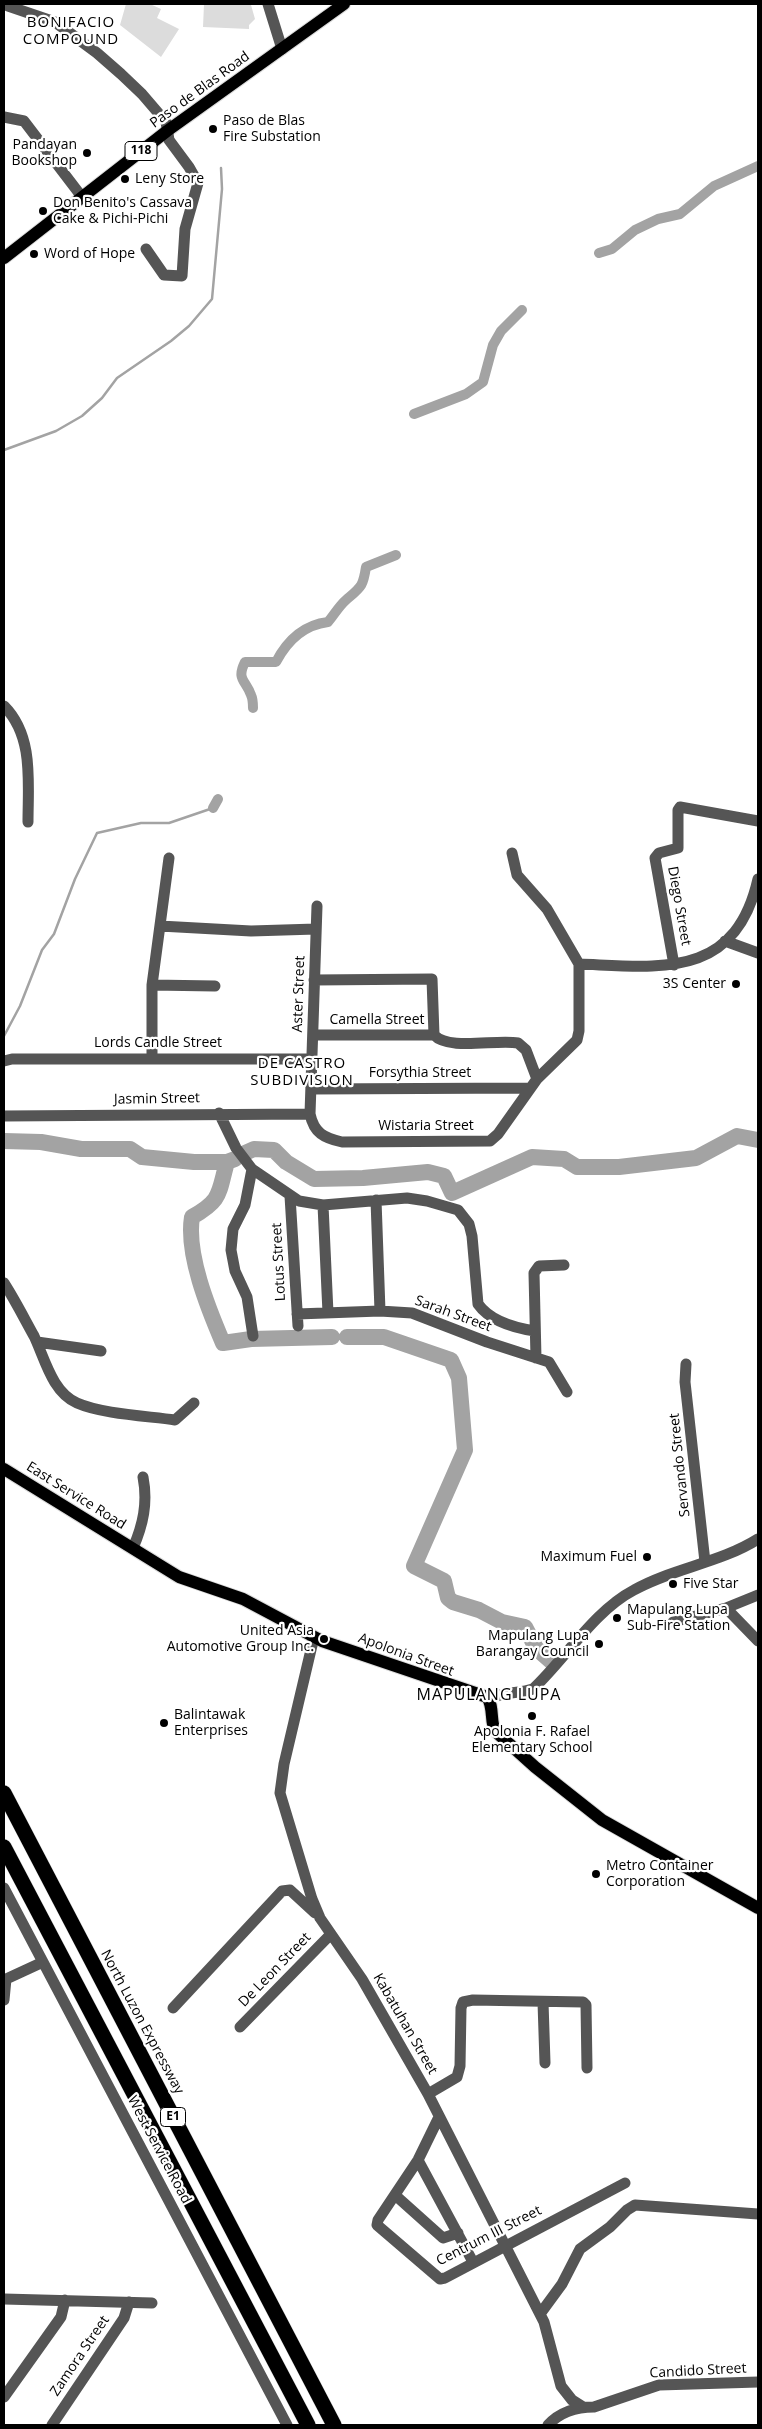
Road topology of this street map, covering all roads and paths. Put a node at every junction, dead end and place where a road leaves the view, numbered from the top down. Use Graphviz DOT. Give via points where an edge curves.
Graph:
graph roads {
  1 [pos="268,4"];
  2 [pos="344,4"];
  3 [pos="8,6"];
  4 [pos="282,49"];
  5 [pos="4,117"];
  6 [pos="167,131"];
  7 [pos="82,197"];
  8 [pos="146,249"];
  9 [pos="4,256"];
  10 [pos="4,706"];
  11 [pos="758,821"];
  12 [pos="28,822"];
  13 [pos="512,853"];
  14 [pos="169,858"];
  15 [pos="758,880"];
  16 [pos="756,902"];
  17 [pos="317,906"];
  18 [pos="160,926"];
  19 [pos="316,929"];
  20 [pos="725,941"];
  21 [pos="758,953"];
  22 [pos="579,964"];
  23 [pos="674,965"];
  24 [pos="314,980"];
  25 [pos="152,985"];
  26 [pos="215,986"];
  27 [pos="313,1035"];
  28 [pos="434,1035"];
  29 [pos="152,1058"];
  30 [pos="312,1059"];
  31 [pos="4,1061"];
  32 [pos="533,1083"];
  33 [pos="311,1089"];
  34 [pos="219,1113"];
  35 [pos="310,1114"];
  36 [pos="4,1116"];
  37 [pos="252,1170"];
  38 [pos="290,1196"];
  39 [pos="376,1200"];
  40 [pos="323,1206"];
  41 [pos="564,1265"];
  42 [pos="4,1283"];
  43 [pos="380,1311"];
  44 [pos="328,1313"];
  45 [pos="297,1314"];
  46 [pos="298,1326"];
  47 [pos="535,1331"];
  48 [pos="253,1336"];
  49 [pos="37,1342"];
  50 [pos="101,1351"];
  51 [pos="536,1358"];
  52 [pos="686,1364"];
  53 [pos="567,1392"];
  54 [pos="194,1403"];
  55 [pos="4,1469"];
  56 [pos="143,1477"];
  57 [pos="758,1539"];
  58 [pos="133,1548"];
  59 [pos="705,1562"];
  60 [pos="758,1595"];
  61 [pos="726,1608"];
  62 [pos="673,1622"];
  63 [pos="314,1637"];
  64 [pos="758,1641"];
  65 [pos="489,1700"];
  66 [pos="4,1794"];
  67 [pos="4,1848"];
  68 [pos="4,1888"];
  69 [pos="758,1908"];
  70 [pos="320,1918"];
  71 [pos="331,1934"];
  72 [pos="43,1962"];
  73 [pos="5,1979"];
  74 [pos="4,2000"];
  75 [pos="544,2002"];
  76 [pos="173,2008"];
  77 [pos="240,2027"];
  78 [pos="545,2063"];
  79 [pos="587,2068"];
  80 [pos="428,2094"];
  81 [pos="440,2117"];
  82 [pos="418,2160"];
  83 [pos="625,2183"];
  84 [pos="395,2195"];
  85 [pos="758,2214"];
  86 [pos="458,2232"];
  87 [pos="504,2246"];
  88 [pos="474,2262"];
  89 [pos="4,2299"];
  90 [pos="65,2300"];
  91 [pos="129,2302"];
  92 [pos="152,2303"];
  93 [pos="540,2314"];
  94 [pos="758,2382"];
  95 [pos="4,2397"];
  96 [pos="583,2407"];
  97 [pos="52,2425"];
  98 [pos="287,2425"];
  99 [pos="308,2425"];
  100 [pos="334,2425"];
  101 [pos="548,2425"];
  1 -- 4 [label="street"];
  2 -- 4 [label="main road, Paso de Blas Road / 118"];
  3 -- 6 [label="street" via="56,22 92,48 142,94 166,122"];
  4 -- 6 [label="main road, Paso de Blas Road / 118"];
  5 -- 7 [label="street" via="24,120"];
  6 -- 7 [label="main road, Paso de Blas Road / 118"];
  6 -- 8 [label="street" via="169,140 198,183 185,229 182,276 164,275"];
  7 -- 9 [label="main road, Paso de Blas Road / 118"];
  10 -- 12 [label="street" via="23,734"];
  11 -- 23 [label="street, Diego Street" via="680,807 678,810 678,848 658,853 655,858"];
  13 -- 22 [label="street" via="517,875 547,909"];
  14 -- 18 [label="street"];
  15 -- 16 [label="street"];
  16 -- 20 [label="street"];
  17 -- 19 [label="street, Aster Street"];
  18 -- 19 [label="street" via="252,931"];
  18 -- 25 [label="street"];
  19 -- 24 [label="street, Aster Street"];
  20 -- 21 [label="street"];
  20 -- 23 [label="street" via="700,958"];
  22 -- 23 [label="street"];
  22 -- 32 [label="street" via="576,1040"];
  24 -- 27 [label="street, Aster Street"];
  24 -- 28 [label="street" via="432,980"];
  25 -- 26 [label="street"];
  25 -- 29 [label="street"];
  27 -- 28 [label="street, Camella Street"];
  27 -- 30 [label="street, Aster Street"];
  28 -- 32 [label="street, Camella Street" via="438,1040 452,1043 518,1043 526,1050"];
  29 -- 30 [label="street, Lords Candle Street"];
  29 -- 31 [label="street, Lords Candle Street"];
  30 -- 33 [label="street, Aster Street"];
  32 -- 33 [label="street, Forsythia Street"];
  32 -- 35 [label="street, Wistaria Street" via="490,1141 342,1142 316,1131"];
  33 -- 35 [label="street, Aster Street"];
  34 -- 35 [label="street, Jasmin Street"];
  34 -- 36 [label="street, Jasmin Street"];
  34 -- 37 [label="street" via="236,1148"];
  37 -- 38 [label="street"];
  37 -- 48 [label="street" via="245,1205 233,1229 231,1250 235,1271 247,1297"];
  38 -- 40 [label="street"];
  38 -- 45 [label="street, Lotus Street"];
  39 -- 40 [label="street"];
  39 -- 43 [label="street"];
  39 -- 47 [label="street" via="407,1198 458,1210 469,1224 472,1236 478,1304 507,1324"];
  40 -- 44 [label="street"];
  41 -- 47 [label="street" via="536,1268"];
  42 -- 49 [label="street"];
  43 -- 44 [label="street, Sarah Street"];
  43 -- 51 [label="street, Sarah Street" via="412,1313"];
  44 -- 45 [label="street, Sarah Street"];
  45 -- 46 [label="street, Lotus Street"];
  47 -- 51 [label="street"];
  49 -- 50 [label="street"];
  49 -- 54 [label="street" via="65,1396 91,1408 175,1420"];
  51 -- 53 [label="street, Sarah Street" via="553,1365"];
  52 -- 59 [label="street, Servando Street" via="685,1382"];
  55 -- 58 [label="main road, East Service Road"];
  56 -- 58 [label="street" via="146,1503"];
  57 -- 59 [label="street" via="741,1550"];
  58 -- 63 [label="main road, Apolonia Street" via="179,1577 244,1599"];
  59 -- 65 [label="street" via="628,1593 604,1613 533,1689 500,1694"];
  60 -- 61 [label="street"];
  61 -- 62 [label="street"];
  61 -- 64 [label="street"];
  63 -- 65 [label="main road, Apolonia Street"];
  63 -- 70 [label="street, Kabatuhan Street" via="280,1793"];
  65 -- 69 [label="main road" via="492,1726 496,1732 581,1805 629,1836"];
  66 -- 100 [label="highway, North Luzon Expressway / E1"];
  67 -- 99 [label="highway, E1"];
  68 -- 72 [label="street, West Service Road"];
  70 -- 71 [label="street, Kabatuhan Street"];
  70 -- 76 [label="street" via="290,1890 282,1891"];
  71 -- 77 [label="street, De Leon Street"];
  71 -- 80 [label="street, Kabatuhan Street" via="362,1979"];
  72 -- 73 [label="street"];
  72 -- 98 [label="street, West Service Road"];
  73 -- 74 [label="street"];
  75 -- 78 [label="street"];
  75 -- 79 [label="street" via="580,2001 586,2005"];
  75 -- 80 [label="street" via="463,2002 459,2072 457,2077"];
  80 -- 81 [label="street, Kabatuhan Street"];
  81 -- 82 [label="street"];
  81 -- 87 [label="street, Kabatuhan Street"];
  82 -- 84 [label="street"];
  82 -- 86 [label="street"];
  83 -- 87 [label="street, Centrum III Street"];
  84 -- 86 [label="street" via="443,2238"];
  84 -- 88 [label="street, Centrum III Street" via="378,2225 440,2279"];
  85 -- 93 [label="street" via="634,2205 580,2249 562,2284"];
  86 -- 88 [label="street"];
  87 -- 88 [label="street, Centrum III Street"];
  87 -- 93 [label="street, Kabatuhan Street"];
  89 -- 90 [label="street"];
  90 -- 91 [label="street"];
  90 -- 95 [label="street" via="62,2318"];
  91 -- 92 [label="street"];
  91 -- 97 [label="street, Zamora Street" via="124,2318"];
  93 -- 96 [label="street, Kabatuhan Street" via="549,2335 561,2386 572,2400"];
  94 -- 96 [label="street, Candido Street" via="659,2386 594,2407"];
  96 -- 101 [label="street, Candido Street" via="560,2414"];
}
